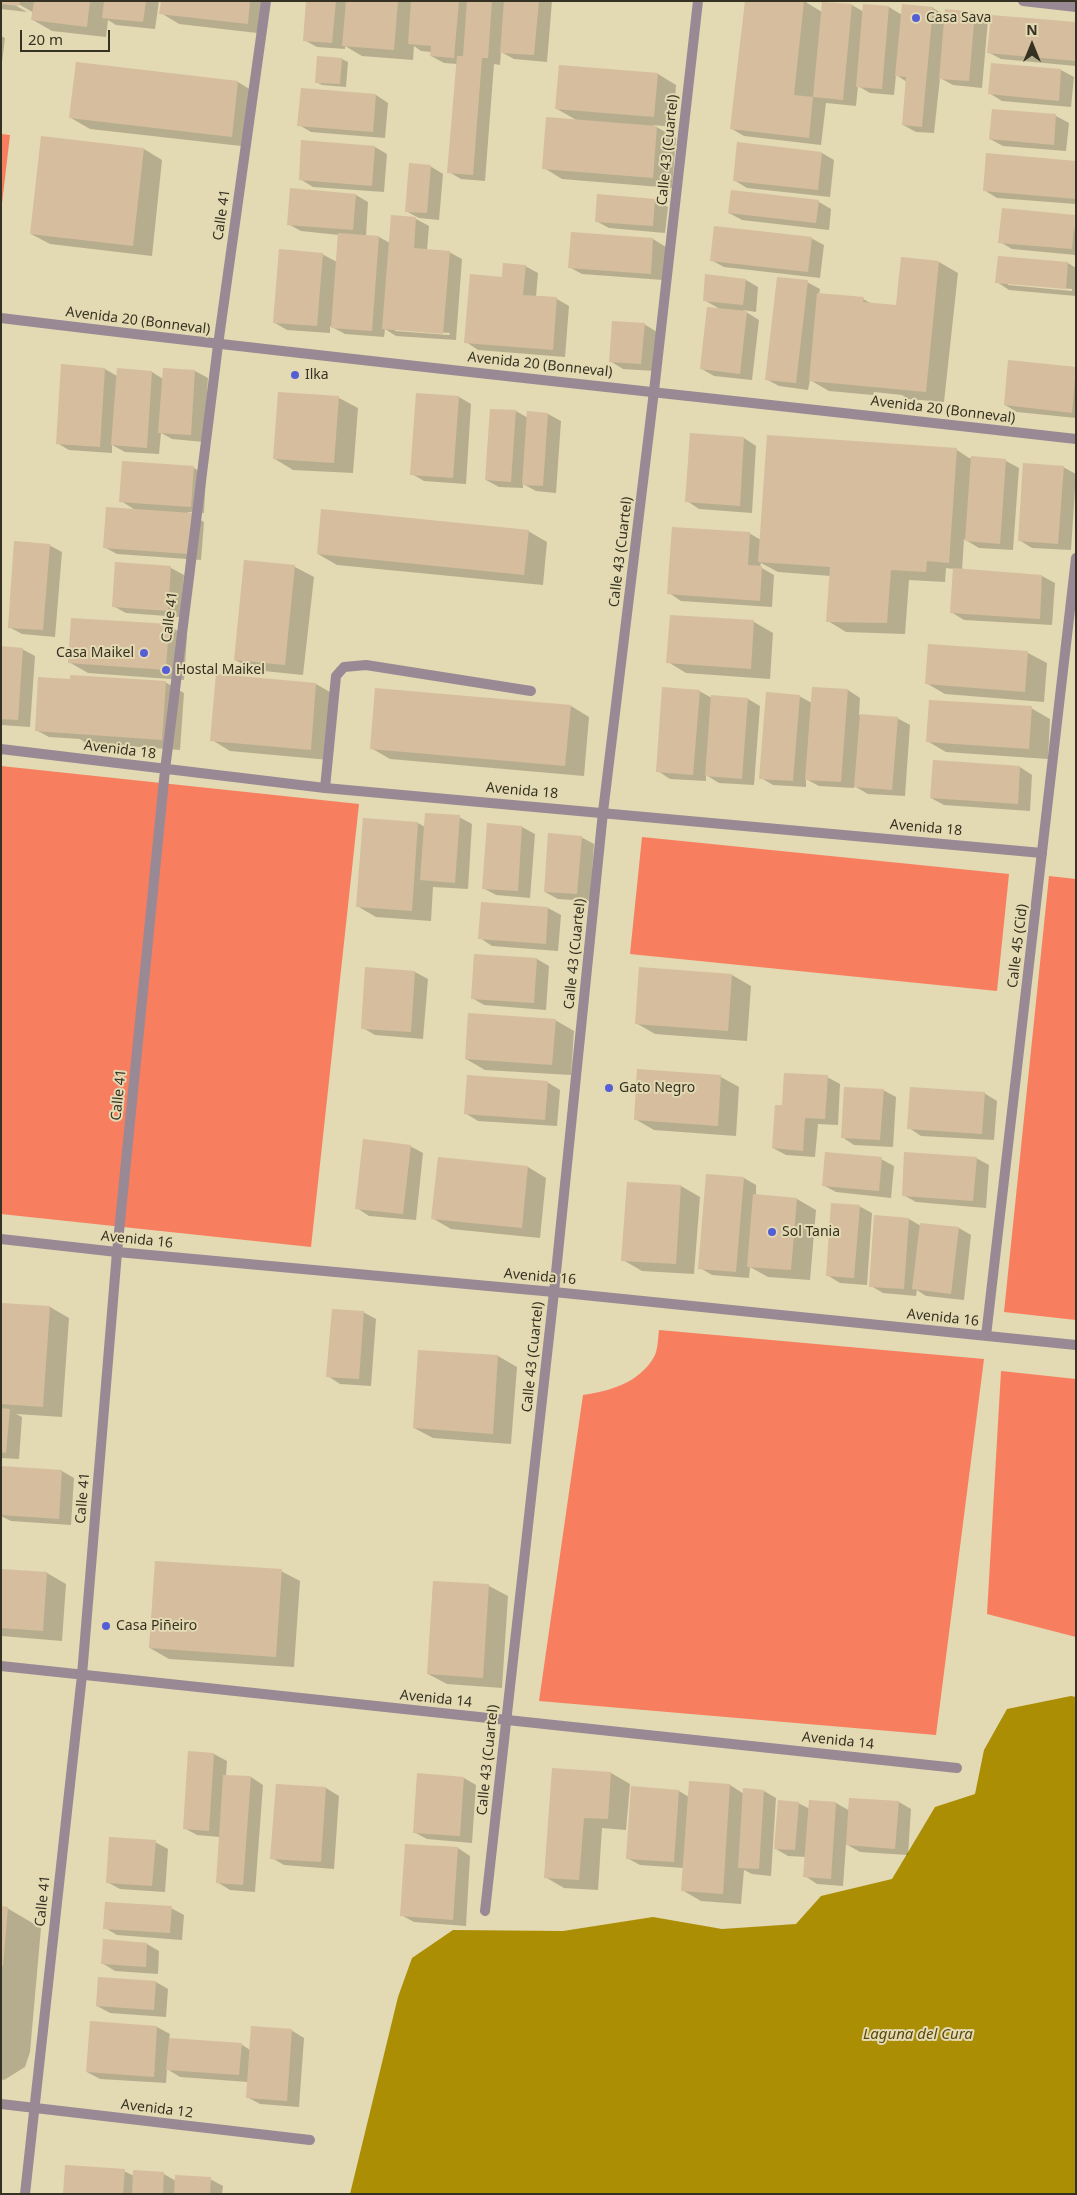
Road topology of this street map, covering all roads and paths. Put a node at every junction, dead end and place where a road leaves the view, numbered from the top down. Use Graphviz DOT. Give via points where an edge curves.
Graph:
graph roads {
  1 [pos="266,1"];
  2 [pos="698,1"];
  3 [pos="1023,1"];
  4 [pos="1076,7"];
  5 [pos="1,318"];
  6 [pos="218,345"];
  7 [pos="654,391"];
  8 [pos="1076,439"];
  9 [pos="1076,558"];
  10 [pos="531,690"];
  11 [pos="1,748"];
  12 [pos="165,770"];
  13 [pos="325,788"];
  14 [pos="603,812"];
  15 [pos="1042,853"];
  16 [pos="1,1239"];
  17 [pos="117,1252"];
  18 [pos="554,1292"];
  19 [pos="986,1336"];
  20 [pos="1076,1346"];
  21 [pos="1,1666"];
  22 [pos="82,1675"];
  23 [pos="507,1720"];
  24 [pos="957,1768"];
  25 [pos="485,1911"];
  26 [pos="1,2104"];
  27 [pos="34,2108"];
  28 [pos="310,2140"];
  29 [pos="25,2194"];
  1 -- 6 [label="street, Calle 41"];
  2 -- 7 [label="street, Calle 43 (Cuartel)"];
  3 -- 4 [label="street"];
  5 -- 6 [label="street, Avenida 20 (Bonneval)"];
  6 -- 7 [label="street, Avenida 20 (Bonneval)"];
  6 -- 12 [label="street, Calle 41"];
  7 -- 8 [label="street, Avenida 20 (Bonneval)"];
  7 -- 14 [label="street, Calle 43 (Cuartel)"];
  9 -- 15 [label="street, Calle 45 (Cid)"];
  10 -- 13 [label="street" via="366,665 344,667 336,676"];
  11 -- 12 [label="street, Avenida 18"];
  12 -- 13 [label="street, Avenida 18"];
  12 -- 17 [label="street, Calle 41"];
  13 -- 14 [label="street, Avenida 18"];
  14 -- 15 [label="street, Avenida 18"];
  14 -- 18 [label="street, Calle 43 (Cuartel)"];
  15 -- 19 [label="street, Calle 45 (Cid)"];
  16 -- 17 [label="street, Avenida 16"];
  17 -- 18 [label="street, Avenida 16"];
  17 -- 22 [label="street, Calle 41"];
  18 -- 19 [label="street, Avenida 16"];
  18 -- 23 [label="street, Calle 43 (Cuartel)"];
  19 -- 20 [label="street, Avenida 16"];
  21 -- 22 [label="street, Avenida 14"];
  22 -- 23 [label="street, Avenida 14"];
  22 -- 27 [label="street, Calle 41"];
  23 -- 24 [label="street, Avenida 14"];
  23 -- 25 [label="street, Calle 43 (Cuartel)"];
  26 -- 27 [label="street, Avenida 12"];
  27 -- 28 [label="street, Avenida 12"];
  27 -- 29 [label="street, Calle 41"];
}
